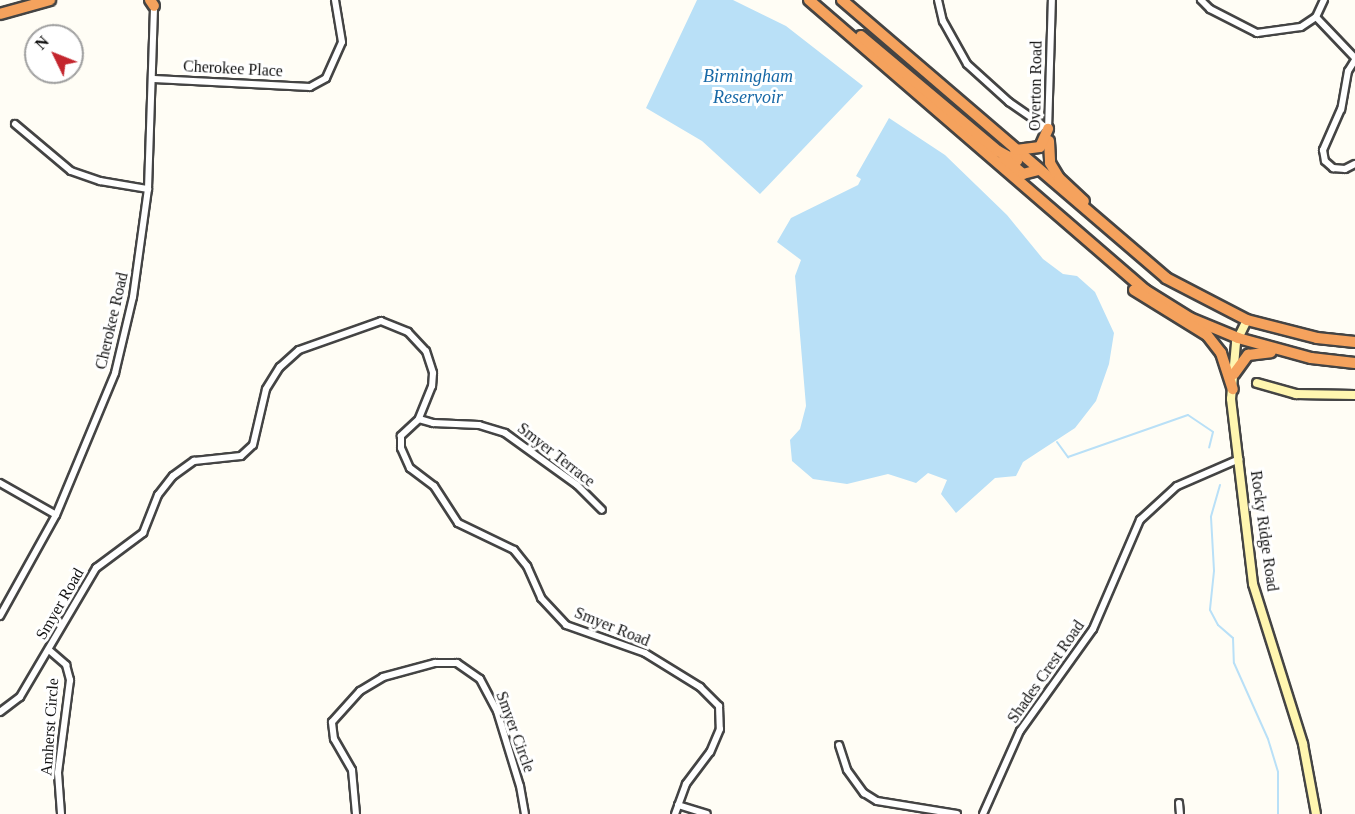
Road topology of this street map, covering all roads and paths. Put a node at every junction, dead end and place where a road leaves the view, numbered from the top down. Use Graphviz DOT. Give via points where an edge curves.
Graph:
graph roads {
  1 [pos="31,0"];
  2 [pos="50,0"];
  3 [pos="335,0"];
  4 [pos="808,0"];
  5 [pos="842,0"];
  6 [pos="938,0"];
  7 [pos="1052,0"];
  8 [pos="1201,0"];
  9 [pos="1324,0"];
  10 [pos="153,2"];
  11 [pos="0,13"];
  12 [pos="1316,17"];
  13 [pos="1355,59"];
  14 [pos="154,79"];
  15 [pos="15,124"];
  16 [pos="1048,135"];
  17 [pos="1015,150"];
  18 [pos="998,151"];
  19 [pos="1355,164"];
  20 [pos="1038,170"];
  21 [pos="148,189"];
  22 [pos="1094,249"];
  23 [pos="1134,252"];
  24 [pos="1247,320"];
  25 [pos="1238,338"];
  26 [pos="1355,342"];
  27 [pos="1284,351"];
  28 [pos="1355,363"];
  29 [pos="1234,374"];
  30 [pos="1257,382"];
  31 [pos="1233,389"];
  32 [pos="1355,395"];
  33 [pos="419,418"];
  34 [pos="1239,459"];
  35 [pos="0,483"];
  36 [pos="602,510"];
  37 [pos="56,515"];
  38 [pos="0,616"];
  39 [pos="49,650"];
  40 [pos="0,712"];
  41 [pos="839,745"];
  42 [pos="1179,803"];
  43 [pos="678,805"];
  44 [pos="61,814"];
  45 [pos="357,814"];
  46 [pos="525,814"];
  47 [pos="675,814"];
  48 [pos="707,814"];
  49 [pos="957,814"];
  50 [pos="983,814"];
  51 [pos="1180,814"];
  52 [pos="1316,814"];
  1 -- 11 [label="highway"];
  2 -- 11 [label="highway"];
  3 -- 14 [label="street, Cherokee Place" via="342,42 326,78 310,87"];
  4 -- 18 [label="highway" via="882,52"];
  4 -- 22 [label="highway"];
  5 -- 17 [label="highway"];
  6 -- 16 [label="street" via="943,21 967,64"];
  7 -- 16 [label="street, Overton Road"];
  8 -- 12 [label="street" via="1210,9 1257,33 1281,33"];
  9 -- 12 [label="street"];
  10 -- 14 [label="street, Cherokee Road"];
  12 -- 13 [label="street"];
  13 -- 19 [label="street" via="1348,71 1341,109 1323,150 1325,161 1333,168 1345,169"];
  14 -- 21 [label="street, Cherokee Road"];
  15 -- 21 [label="street" via="71,171 100,181"];
  16 -- 17 [label="highway" via="1040,147"];
  16 -- 20 [label="street, Overton Road"];
  16 -- 23 [label="highway" via="1050,163 1059,177"];
  17 -- 18 [label="highway" via="1017,161"];
  17 -- 20 [label="highway"];
  18 -- 20 [label="highway" via="1023,174"];
  20 -- 23 [label="highway"];
  21 -- 37 [label="street, Cherokee Road" via="133,297 115,373"];
  22 -- 25 [label="highway" via="1190,318"];
  22 -- 31 [label="highway" via="1147,300 1207,335 1221,353"];
  23 -- 24 [label="highway" via="1166,278"];
  24 -- 25 [label="main road, Rocky Ridge Road"];
  24 -- 26 [label="highway" via="1317,338"];
  25 -- 27 [label="highway"];
  25 -- 29 [label="main road, Rocky Ridge Road"];
  27 -- 28 [label="highway"];
  27 -- 29 [label="highway" via="1248,355"];
  29 -- 31 [label="main road, Rocky Ridge Road"];
  30 -- 32 [label="main road" via="1296,394"];
  31 -- 34 [label="main road, Rocky Ridge Road"];
  33 -- 36 [label="street, Smyer Terrace" via="433,423 479,425 505,433 577,485"];
  33 -- 39 [label="street, Smyer Road" via="433,373 426,351 395,324 370,322 299,350 280,367 266,388 253,445 241,456 194,461 173,476 158,495 142,533 96,568"];
  33 -- 43 [label="street, Smyer Road" via="401,436 401,448 410,468 434,486 458,523 514,550 541,598 566,624 645,653 700,687 719,706 720,729 710,752 686,784"];
  34 -- 50 [label="street, Shades Crest Road" via="1177,486 1140,520 1094,629 1020,731"];
  34 -- 52 [label="main road, Rocky Ridge Road" via="1253,584 1303,744"];
  35 -- 37 [label="street"];
  37 -- 38 [label="street, Cherokee Road"];
  39 -- 40 [label="street, Smyer Road" via="20,697"];
  39 -- 44 [label="street, Amherst Circle" via="66,665 70,680 58,773"];
  41 -- 49 [label="street" via="847,770 864,792 878,801"];
  42 -- 51 [label="street"];
  43 -- 47 [label="street, Smyer Road"];
  43 -- 48 [label="street"];
  45 -- 46 [label="street, Smyer Circle" via="352,770 334,739 332,722 360,692 383,677 435,663 457,663 480,679 496,711"];
}
